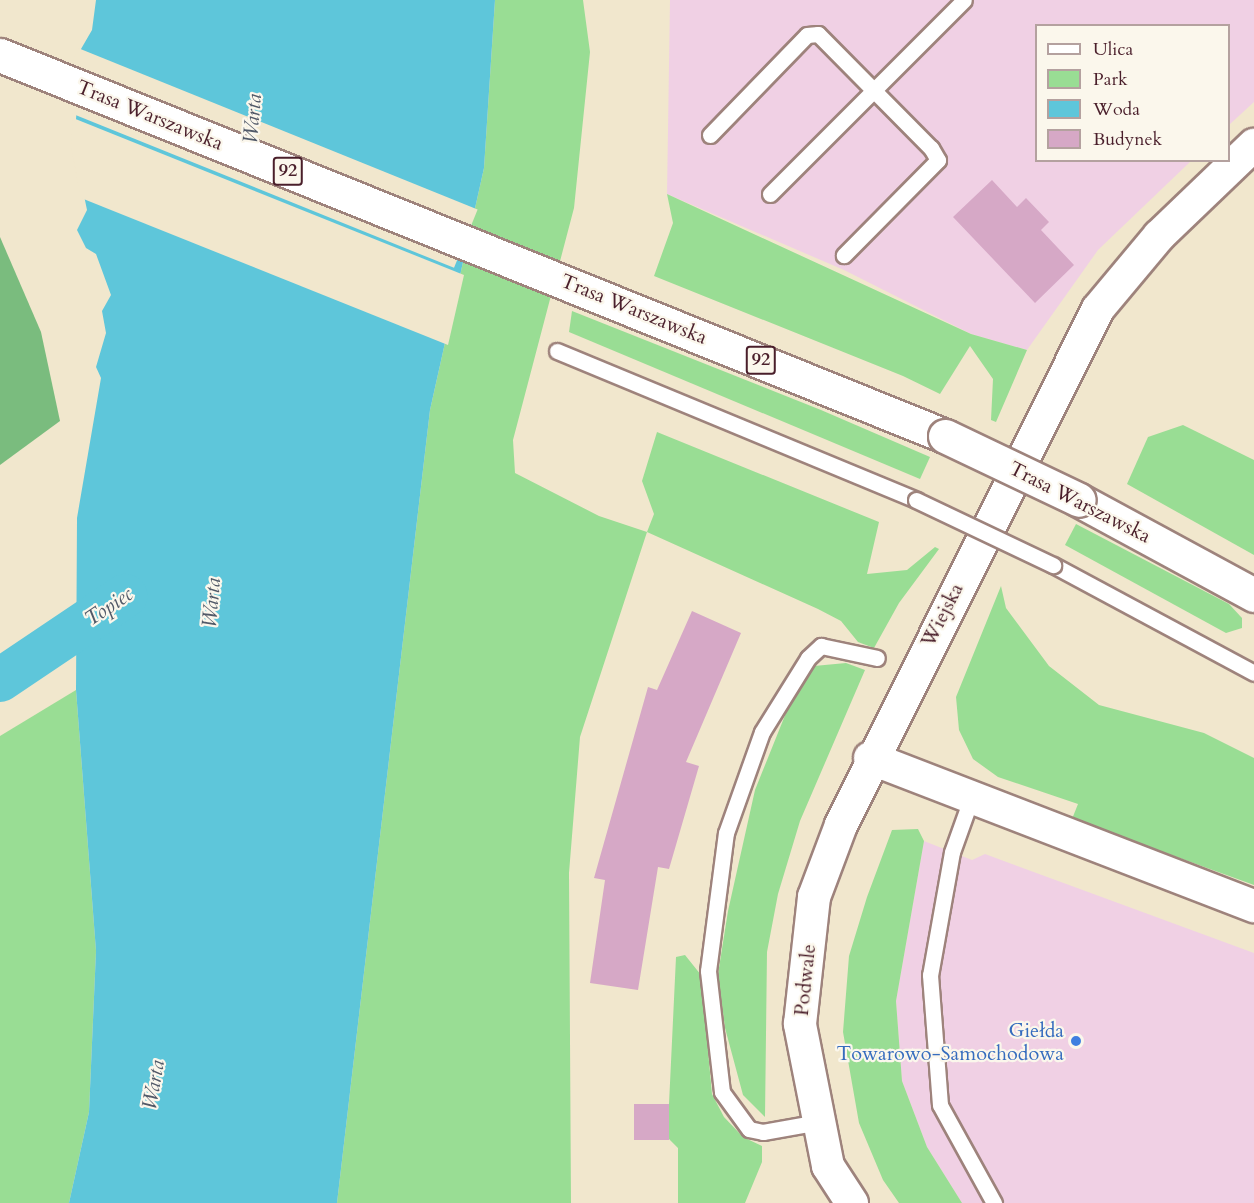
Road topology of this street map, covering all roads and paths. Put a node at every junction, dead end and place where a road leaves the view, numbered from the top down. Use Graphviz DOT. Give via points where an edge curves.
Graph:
graph roads {
  1 [pos="964,0"];
  2 [pos="0,55"];
  3 [pos="875,91"];
  4 [pos="710,135"];
  5 [pos="1254,145"];
  6 [pos="770,194"];
  7 [pos="844,255"];
  8 [pos="557,351"];
  9 [pos="1254,595"];
  10 [pos="877,658"];
  11 [pos="1233,661"];
  12 [pos="1254,663"];
  13 [pos="1254,673"];
  14 [pos="870,758"];
  15 [pos="971,799"];
  16 [pos="1254,906"];
  17 [pos="819,1122"];
  18 [pos="852,1203"];
  19 [pos="994,1203"];
  1 -- 3 [label="lane"];
  2 -- 9 [label="main road, Trasa Warszawska / 92, bridge" via="945,436 1079,500"];
  3 -- 4 [label="lane" via="818,34 807,35"];
  3 -- 6 [label="lane"];
  3 -- 7 [label="lane" via="938,160"];
  5 -- 14 [label="street, Wiejska" via="1159,236 1098,309"];
  8 -- 11 [label="lane, bridge" via="916,500 1053,565"];
  10 -- 17 [label="lane" via="821,646 808,658 762,732 726,833 710,960 722,1092 748,1129 763,1132"];
  11 -- 12 [label="lane"];
  11 -- 13 [label="lane"];
  14 -- 15 [label="street"];
  14 -- 17 [label="street, Podwale" via="814,897 800,1024"];
  15 -- 16 [label="street"];
  15 -- 19 [label="lane" via="952,852 930,975 940,1105"];
  17 -- 18 [label="street, Podwale" via="828,1166"];
}
